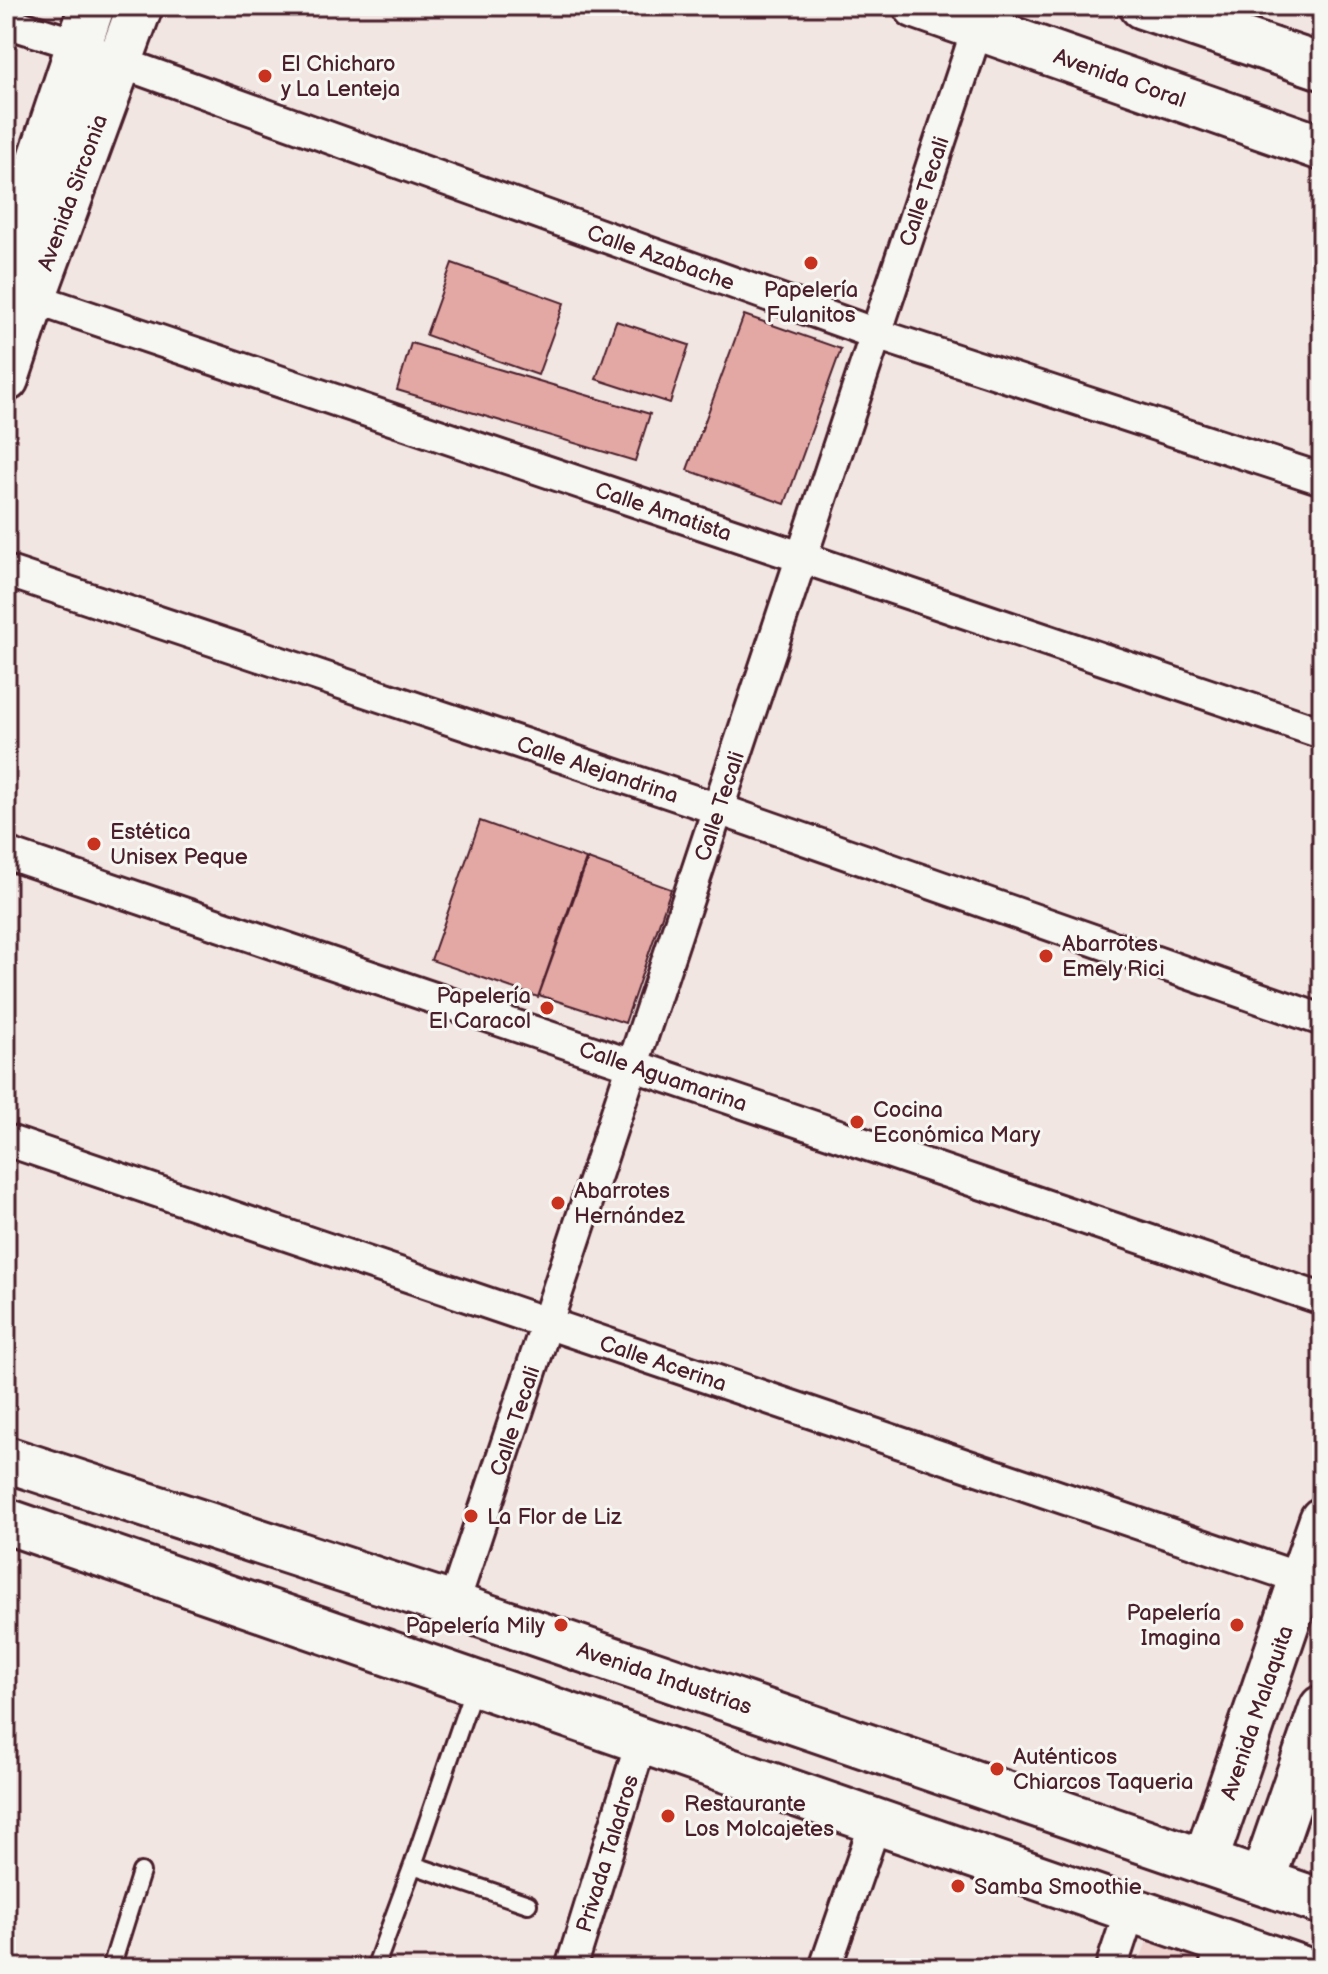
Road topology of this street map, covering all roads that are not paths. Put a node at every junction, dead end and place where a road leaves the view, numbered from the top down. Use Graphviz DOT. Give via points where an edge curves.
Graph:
graph roads {
  1 [pos="140,6"];
  2 [pos="916,6"];
  3 [pos="1142,6"];
  4 [pos="981,17"];
  5 [pos="6,22"];
  6 [pos="86,26"];
  7 [pos="119,62"];
  8 [pos="1322,67"];
  9 [pos="1322,148"];
  10 [pos="6,263"];
  11 [pos="19,294"];
  12 [pos="876,334"];
  13 [pos="6,379"];
  14 [pos="1322,479"];
  15 [pos="801,558"];
  16 [pos="6,571"];
  17 [pos="1322,733"];
  18 [pos="718,809"];
  19 [pos="6,853"];
  20 [pos="1322,1020"];
  21 [pos="632,1065"];
  22 [pos="6,1140"];
  23 [pos="1322,1299"];
  24 [pos="547,1323"];
  25 [pos="6,1459"];
  26 [pos="1322,1520"];
  27 [pos="6,1521"];
  28 [pos="1312,1582"];
  29 [pos="453,1605"];
  30 [pos="476,1682"];
  31 [pos="1322,1708"];
  32 [pos="642,1739"];
  33 [pos="876,1821"];
  34 [pos="1205,1862"];
  35 [pos="413,1865"];
  36 [pos="141,1872"];
  37 [pos="1262,1881"];
  38 [pos="1322,1902"];
  39 [pos="528,1904"];
  40 [pos="1130,1911"];
  41 [pos="1211,1954"];
  42 [pos="111,1968"];
  43 [pos="375,1968"];
  44 [pos="571,1968"];
  45 [pos="825,1968"];
  46 [pos="1111,1968"];
  47 [pos="1300,1968"];
  1 -- 7 [label="main road, Avenida Sirconia"];
  2 -- 4 [label="main road, Avenida Coral"];
  3 -- 8 [label="main road"];
  4 -- 9 [label="main road, Avenida Coral"];
  4 -- 12 [label="street, Calle Tecali"];
  5 -- 6 [label="street, Calle Azabache"];
  6 -- 7 [label="street, Calle Azabache"];
  6 -- 10 [label="main road, Avenida Sirconia"];
  7 -- 11 [label="main road, Avenida Sirconia"];
  7 -- 12 [label="street, Calle Azabache"];
  11 -- 13 [label="main road, Avenida Sirconia"];
  11 -- 15 [label="street, Calle Amatista"];
  12 -- 14 [label="street, Calle Azabache"];
  12 -- 15 [label="street, Calle Tecali"];
  15 -- 17 [label="street, Calle Amatista"];
  15 -- 18 [label="street, Calle Tecali"];
  16 -- 18 [label="street, Calle Alejandrina"];
  18 -- 20 [label="street, Calle Alejandrina"];
  18 -- 21 [label="street, Calle Tecali"];
  19 -- 21 [label="street, Calle Aguamarina"];
  21 -- 23 [label="street, Calle Aguamarina"];
  21 -- 24 [label="street, Calle Tecali"];
  22 -- 24 [label="street, Calle Acerina"];
  24 -- 28 [label="street, Calle Acerina"];
  24 -- 29 [label="street, Calle Tecali"];
  25 -- 29 [label="main road, Avenida Industrias"];
  26 -- 28 [label="main road, Avenida Malaquita"];
  27 -- 30 [label="main road"];
  28 -- 34 [label="main road, Avenida Malaquita"];
  29 -- 34 [label="main road, Avenida Industrias"];
  30 -- 32 [label="main road"];
  30 -- 35 [label="lane"];
  31 -- 37 [label="main road"];
  32 -- 33 [label="main road"];
  32 -- 44 [label="street, Privada Taladros"];
  33 -- 40 [label="main road"];
  33 -- 45 [label="street"];
  34 -- 37 [label="main road, Avenida Industrias"];
  35 -- 39 [label="lane"];
  35 -- 43 [label="lane"];
  36 -- 42 [label="lane"];
  37 -- 38 [label="main road, Avenida Industrias"];
  40 -- 41 [label="main road"];
  40 -- 46 [label="street"];
  41 -- 47 [label="main road"];
}
